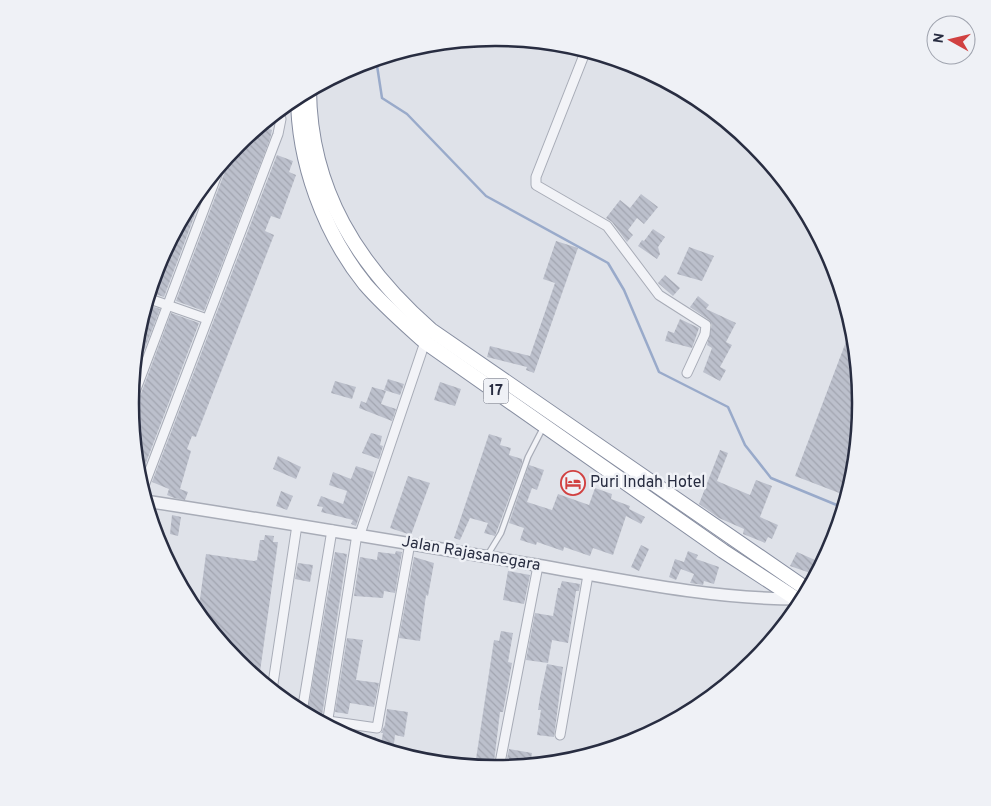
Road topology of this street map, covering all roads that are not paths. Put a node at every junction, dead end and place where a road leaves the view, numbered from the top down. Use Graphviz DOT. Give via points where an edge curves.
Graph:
graph roads {
  1 [pos="583,57"];
  2 [pos="310,98"];
  3 [pos="299,105"];
  4 [pos="281,118"];
  5 [pos="213,184"];
  6 [pos="154,300"];
  7 [pos="168,305"];
  8 [pos="207,318"];
  9 [pos="426,342"];
  10 [pos="687,373"];
  11 [pos="140,378"];
  12 [pos="544,425"];
  13 [pos="147,478"];
  14 [pos="153,502"];
  15 [pos="298,525"];
  16 [pos="332,530"];
  17 [pos="359,534"];
  18 [pos="410,543"];
  19 [pos="486,557"];
  20 [pos="538,566"];
  21 [pos="588,575"];
  22 [pos="796,594"];
  23 [pos="796,594"];
  24 [pos="794,598"];
  25 [pos="273,682"];
  26 [pos="303,704"];
  27 [pos="329,718"];
  28 [pos="341,724"];
  29 [pos="560,735"];
  30 [pos="501,760"];
  1 -- 10 [label="street" via="536,184 607,226 660,295 706,325"];
  2 -- 22 [label="highway, 17" via="316,155 339,217 366,263 398,302 431,330"];
  3 -- 9 [label="highway, 17" via="300,131 308,166 343,251 364,283"];
  4 -- 8 [label="street" via="278,134"];
  5 -- 7 [label="street"];
  6 -- 7 [label="street"];
  7 -- 8 [label="street"];
  7 -- 11 [label="street"];
  8 -- 13 [label="street"];
  9 -- 12 [label="highway, 17"];
  9 -- 17 [label="street"];
  12 -- 19 [label="lane" via="528,457 501,533"];
  12 -- 23 [label="highway, 17" via="723,551"];
  14 -- 15 [label="street, Jalan Rajasanegara"];
  15 -- 16 [label="street, Jalan Rajasanegara"];
  15 -- 25 [label="street"];
  16 -- 17 [label="street, Jalan Rajasanegara"];
  16 -- 26 [label="street"];
  17 -- 18 [label="street, Jalan Rajasanegara"];
  17 -- 27 [label="street"];
  18 -- 19 [label="street, Jalan Rajasanegara"];
  18 -- 28 [label="street" via="377,728"];
  19 -- 20 [label="street, Jalan Rajasanegara"];
  20 -- 21 [label="street, Jalan Rajasanegara"];
  20 -- 30 [label="street"];
  21 -- 24 [label="street, Jalan Rajasanegara" via="742,598"];
  21 -- 29 [label="street"];
}
